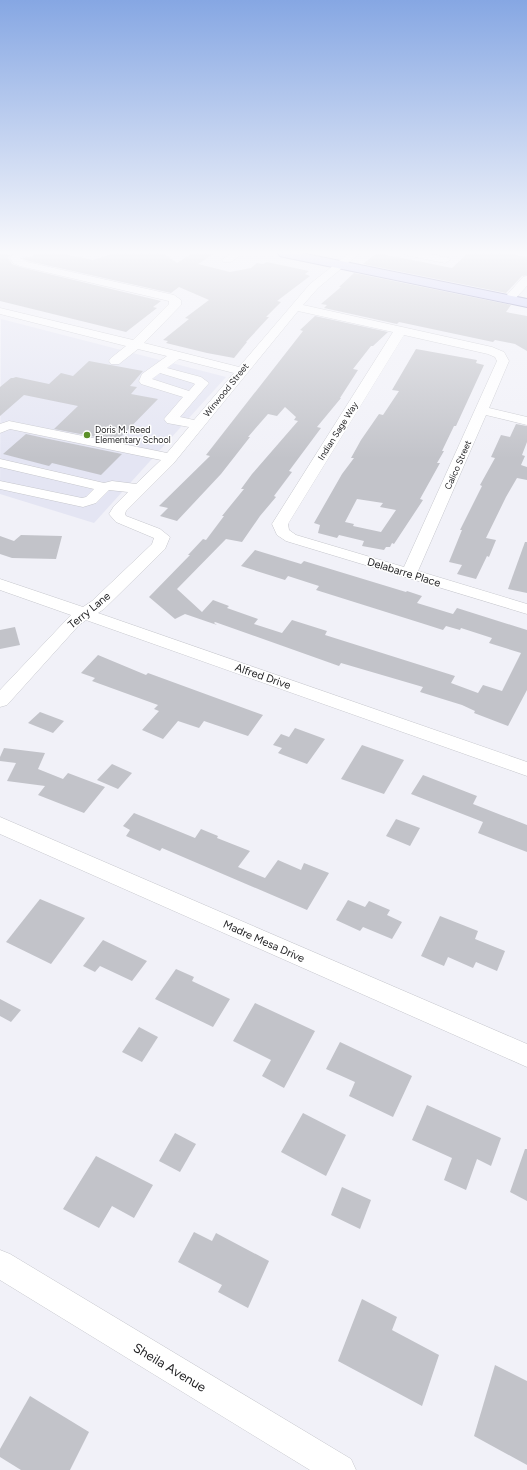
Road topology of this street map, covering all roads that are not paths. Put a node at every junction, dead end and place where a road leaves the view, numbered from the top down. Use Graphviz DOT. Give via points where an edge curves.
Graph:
graph roads {
  1 [pos="20,322"];
  2 [pos="43,322"];
  3 [pos="159,322"];
  4 [pos="283,322"];
  5 [pos="362,322"];
  6 [pos="18,328"];
  7 [pos="400,330"];
  8 [pos="101,336"];
  9 [pos="135,344"];
  10 [pos="88,345"];
  11 [pos="176,355"];
  12 [pos="115,361"];
  13 [pos="158,369"];
  14 [pos="242,371"];
  15 [pos="192,396"];
  16 [pos="482,410"];
  17 [pos="527,421"];
  18 [pos="198,425"];
  19 [pos="0,430"];
  20 [pos="170,458"];
  21 [pos="0,463"];
  22 [pos="0,485"];
  23 [pos="104,488"];
  24 [pos="139,489"];
  25 [pos="282,532"];
  26 [pos="162,537"];
  27 [pos="409,574"];
  28 [pos="0,584"];
  29 [pos="527,609"];
  30 [pos="84,614"];
  31 [pos="0,701"];
  32 [pos="527,769"];
  33 [pos="0,825"];
  34 [pos="527,1056"];
  35 [pos="0,1264"];
  36 [pos="340,1470"];
  1 -- 6 [label="street"];
  2 -- 8 [label="street"];
  3 -- 9 [label="street"];
  4 -- 14 [label="street, Winwood Street"];
  5 -- 7 [label="street"];
  7 -- 16 [label="street, Calico Street" via="500,355 503,361"];
  7 -- 25 [label="street, Indian Sage Way" via="280,524"];
  8 -- 9 [label="street"];
  8 -- 10 [label="street"];
  9 -- 11 [label="street"];
  9 -- 12 [label="street"];
  11 -- 13 [label="street"];
  11 -- 14 [label="street"];
  13 -- 15 [label="street" via="202,382"];
  13 -- 15 [label="street" via="146,377 145,381"];
  14 -- 18 [label="street, Winwood Street"];
  15 -- 18 [label="street" via="172,418 174,421"];
  16 -- 17 [label="street"];
  16 -- 27 [label="street, Calico Street"];
  18 -- 20 [label="street, Winwood Street"];
  19 -- 20 [label="street" via="9,425"];
  20 -- 24 [label="street, Winwood Street"];
  21 -- 23 [label="street"];
  22 -- 23 [label="street" via="83,502 92,500"];
  23 -- 24 [label="street" via="112,485"];
  24 -- 26 [label="street, Winwood Street" via="117,514 120,519"];
  25 -- 27 [label="street, Delabarre Place" via="291,538"];
  26 -- 30 [label="street, Terry Lane" via="159,546 98,605"];
  27 -- 29 [label="street, Delabarre Place"];
  28 -- 30 [label="street, Alfred Drive"];
  30 -- 31 [label="street, Terry Lane" via="73,621"];
  30 -- 32 [label="street, Alfred Drive"];
  33 -- 34 [label="street, Madre Mesa Drive"];
  35 -- 36 [label="street, Sheila Avenue"];
}
